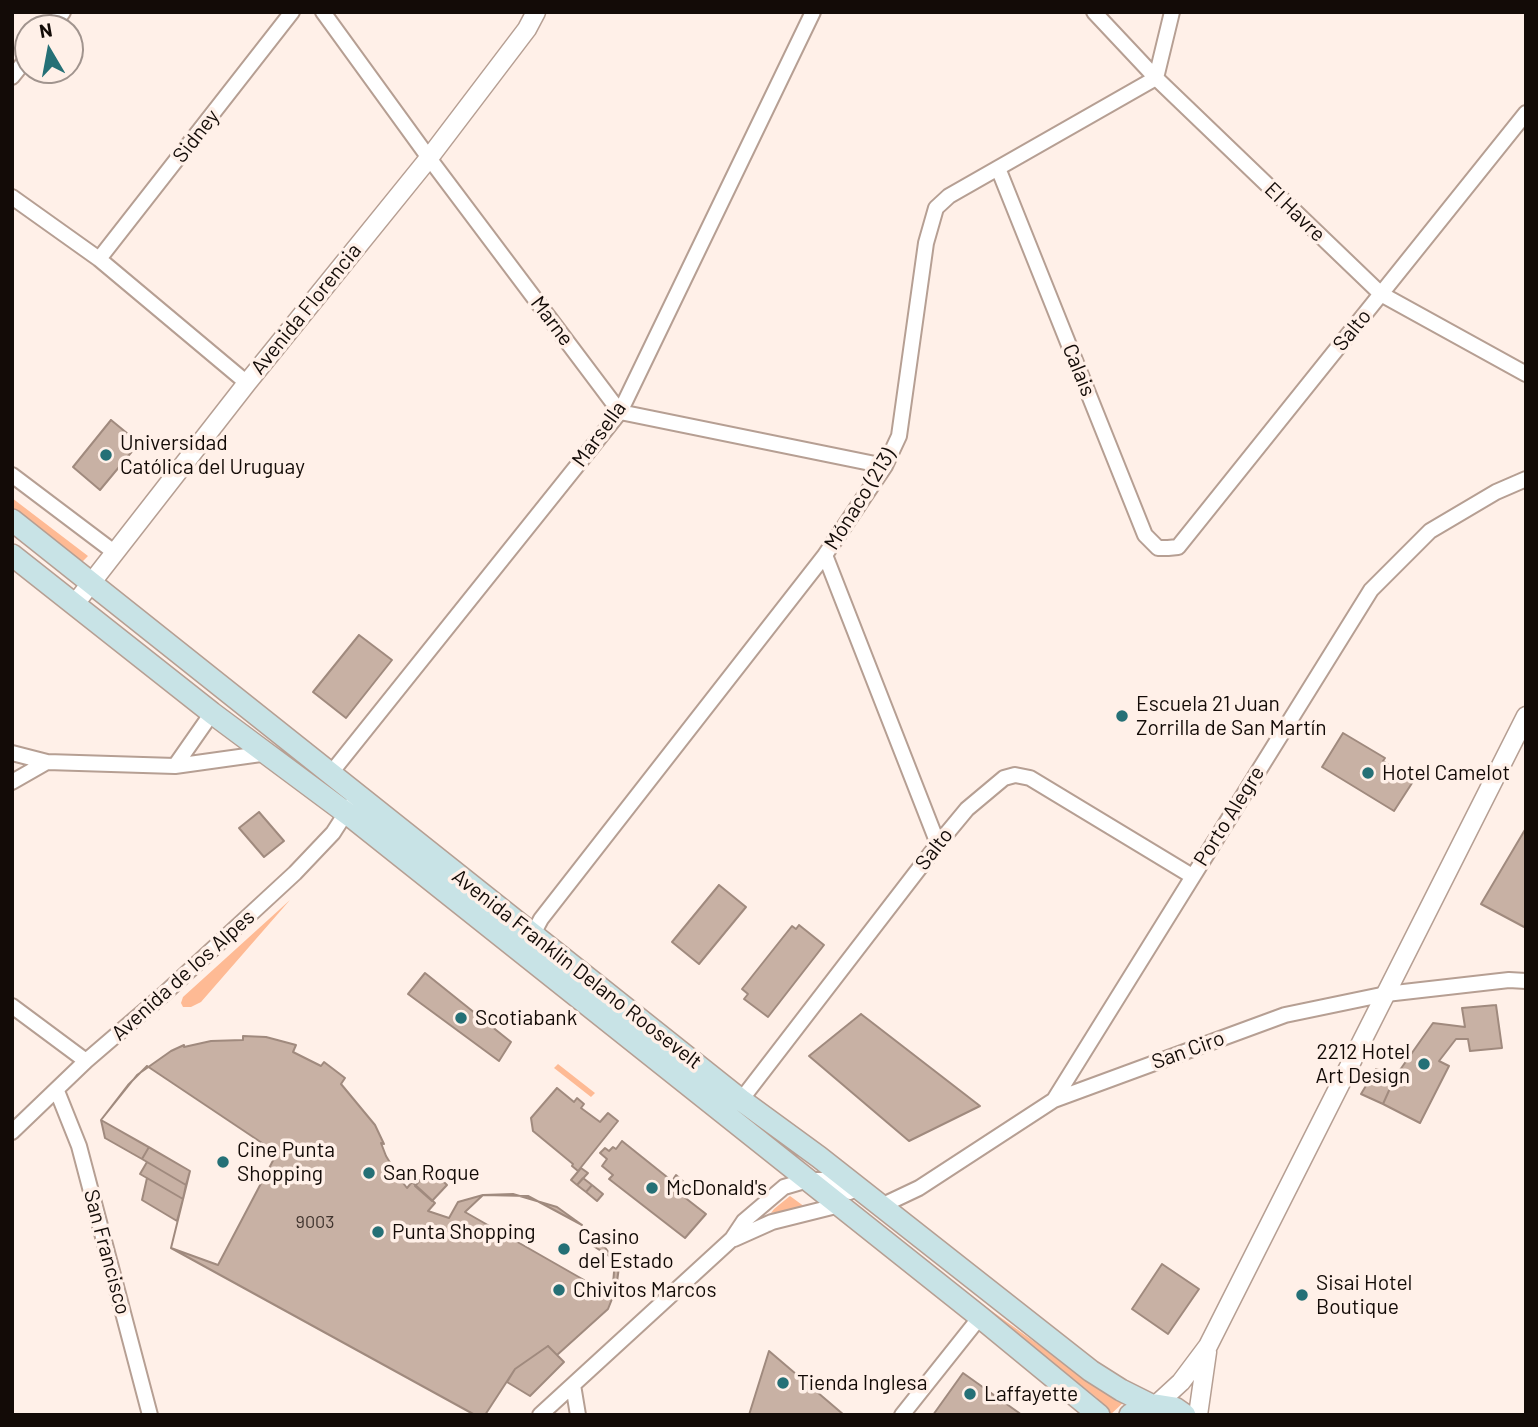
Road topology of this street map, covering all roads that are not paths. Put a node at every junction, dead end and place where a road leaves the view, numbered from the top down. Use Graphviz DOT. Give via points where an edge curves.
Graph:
graph roads {
  1 [pos="292,12"];
  2 [pos="323,12"];
  3 [pos="536,12"];
  4 [pos="813,12"];
  5 [pos="1094,12"];
  6 [pos="1172,12"];
  7 [pos="1156,78"];
  8 [pos="1526,113"];
  9 [pos="429,158"];
  10 [pos="998,168"];
  11 [pos="12,197"];
  12 [pos="99,260"];
  13 [pos="1381,294"];
  14 [pos="1526,374"];
  15 [pos="247,383"];
  16 [pos="620,412"];
  17 [pos="885,466"];
  18 [pos="12,475"];
  19 [pos="1526,479"];
  20 [pos="12,520"];
  21 [pos="1178,547"];
  22 [pos="114,552"];
  23 [pos="12,555"];
  24 [pos="825,555"];
  25 [pos="92,582"];
  26 [pos="74,605"];
  27 [pos="212,713"];
  28 [pos="1526,716"];
  29 [pos="12,753"];
  30 [pos="268,753"];
  31 [pos="47,762"];
  32 [pos="175,766"];
  33 [pos="331,773"];
  34 [pos="12,782"];
  35 [pos="351,804"];
  36 [pos="937,844"];
  37 [pos="1192,876"];
  38 [pos="533,934"];
  39 [pos="1526,981"];
  40 [pos="1386,994"];
  41 [pos="12,1006"];
  42 [pos="86,1061"];
  43 [pos="57,1091"];
  44 [pos="741,1100"];
  45 [pos="1054,1100"];
  46 [pos="12,1132"];
  47 [pos="808,1180"];
  48 [pos="840,1205"];
  49 [pos="881,1206"];
  50 [pos="903,1223"];
  51 [pos="732,1240"];
  52 [pos="980,1317"];
  53 [pos="1208,1346"];
  54 [pos="573,1385"];
  55 [pos="1153,1405"];
  56 [pos="150,1415"];
  57 [pos="540,1415"];
  58 [pos="578,1415"];
  59 [pos="902,1415"];
  60 [pos="1099,1415"];
  61 [pos="1130,1415"];
  62 [pos="1185,1415"];
  63 [pos="1198,1415"];
  1 -- 12 [label="street, Sidney"];
  2 -- 9 [label="street, Marne"];
  3 -- 9 [label="street, Avenida Florencia"];
  4 -- 16 [label="street, Marsella"];
  5 -- 7 [label="street, El Havre"];
  6 -- 7 [label="street"];
  7 -- 10 [label="street, Mónaco (213)"];
  7 -- 13 [label="street, El Havre"];
  8 -- 13 [label="street, Salto"];
  9 -- 15 [label="street, Avenida Florencia"];
  9 -- 16 [label="street, Marne"];
  10 -- 17 [label="street, Mónaco (213)" via="936,208 926,243 899,436"];
  10 -- 21 [label="street, Calais" via="1145,535 1158,548"];
  11 -- 12 [label="street"];
  12 -- 15 [label="street"];
  13 -- 14 [label="street, El Havre"];
  13 -- 21 [label="street, Salto"];
  15 -- 22 [label="street, Avenida Florencia"];
  16 -- 17 [label="street"];
  16 -- 33 [label="street, Marsella"];
  17 -- 24 [label="street, Mónaco (213)"];
  18 -- 22 [label="street"];
  19 -- 37 [label="street, Porto Alegre" via="1430,531 1371,590"];
  20 -- 25 [label="main road, Avenida Franklin Delano Roosevelt"];
  22 -- 25 [label="street, Avenida Florencia"];
  23 -- 26 [label="main road, Avenida Franklin Delano Roosevelt"];
  24 -- 36 [label="street"];
  24 -- 38 [label="street, Mónaco (213)"];
  25 -- 26 [label="street, Avenida Florencia"];
  25 -- 33 [label="main road, Avenida Franklin Delano Roosevelt"];
  26 -- 27 [label="main road, Avenida Franklin Delano Roosevelt"];
  27 -- 30 [label="main road, Avenida Franklin Delano Roosevelt"];
  27 -- 32 [label="street"];
  28 -- 40 [label="street"];
  29 -- 31 [label="street"];
  30 -- 32 [label="street"];
  30 -- 35 [label="main road, Avenida Franklin Delano Roosevelt"];
  31 -- 32 [label="street"];
  31 -- 34 [label="street"];
  33 -- 35 [label="main road, Avenida Franklin Delano Roosevelt"];
  35 -- 38 [label="main road, Avenida Franklin Delano Roosevelt"];
  35 -- 42 [label="street, Avenida de los Alpes" via="333,833 295,873"];
  35 -- 47 [label="main road, Avenida Franklin Delano Roosevelt"];
  36 -- 37 [label="street, Salto" via="993,785 1015,775 1030,778"];
  36 -- 44 [label="street, Salto"];
  37 -- 45 [label="street, Porto Alegre"];
  38 -- 44 [label="main road, Avenida Franklin Delano Roosevelt"];
  39 -- 40 [label="street, San Ciro"];
  40 -- 45 [label="street, San Ciro" via="1285,1015"];
  40 -- 53 [label="street"];
  41 -- 42 [label="street"];
  42 -- 43 [label="street, Avenida de los Alpes"];
  43 -- 46 [label="street, Avenida de los Alpes"];
  43 -- 56 [label="street, San Francisco" via="79,1146"];
  44 -- 49 [label="main road, Avenida Franklin Delano Roosevelt"];
  45 -- 49 [label="street, San Ciro" via="919,1188"];
  47 -- 48 [label="main road, Avenida Franklin Delano Roosevelt"];
  47 -- 50 [label="street" via="836,1182 882,1217"];
  47 -- 51 [label="street" via="784,1187 744,1222"];
  48 -- 51 [label="street" via="772,1222"];
  48 -- 52 [label="main road, Avenida Franklin Delano Roosevelt"];
  49 -- 50 [label="main road, Avenida Franklin Delano Roosevelt"];
  50 -- 55 [label="main road, Avenida Franklin Delano Roosevelt" via="1091,1371"];
  51 -- 54 [label="street"];
  52 -- 59 [label="street"];
  52 -- 60 [label="main road, Avenida Franklin Delano Roosevelt"];
  53 -- 55 [label="street" via="1181,1382"];
  53 -- 63 [label="street"];
  54 -- 57 [label="street"];
  54 -- 58 [label="street"];
  55 -- 61 [label="main road"];
  55 -- 62 [label="main road, Avenida Franklin Delano Roosevelt" via="1175,1408"];
}
